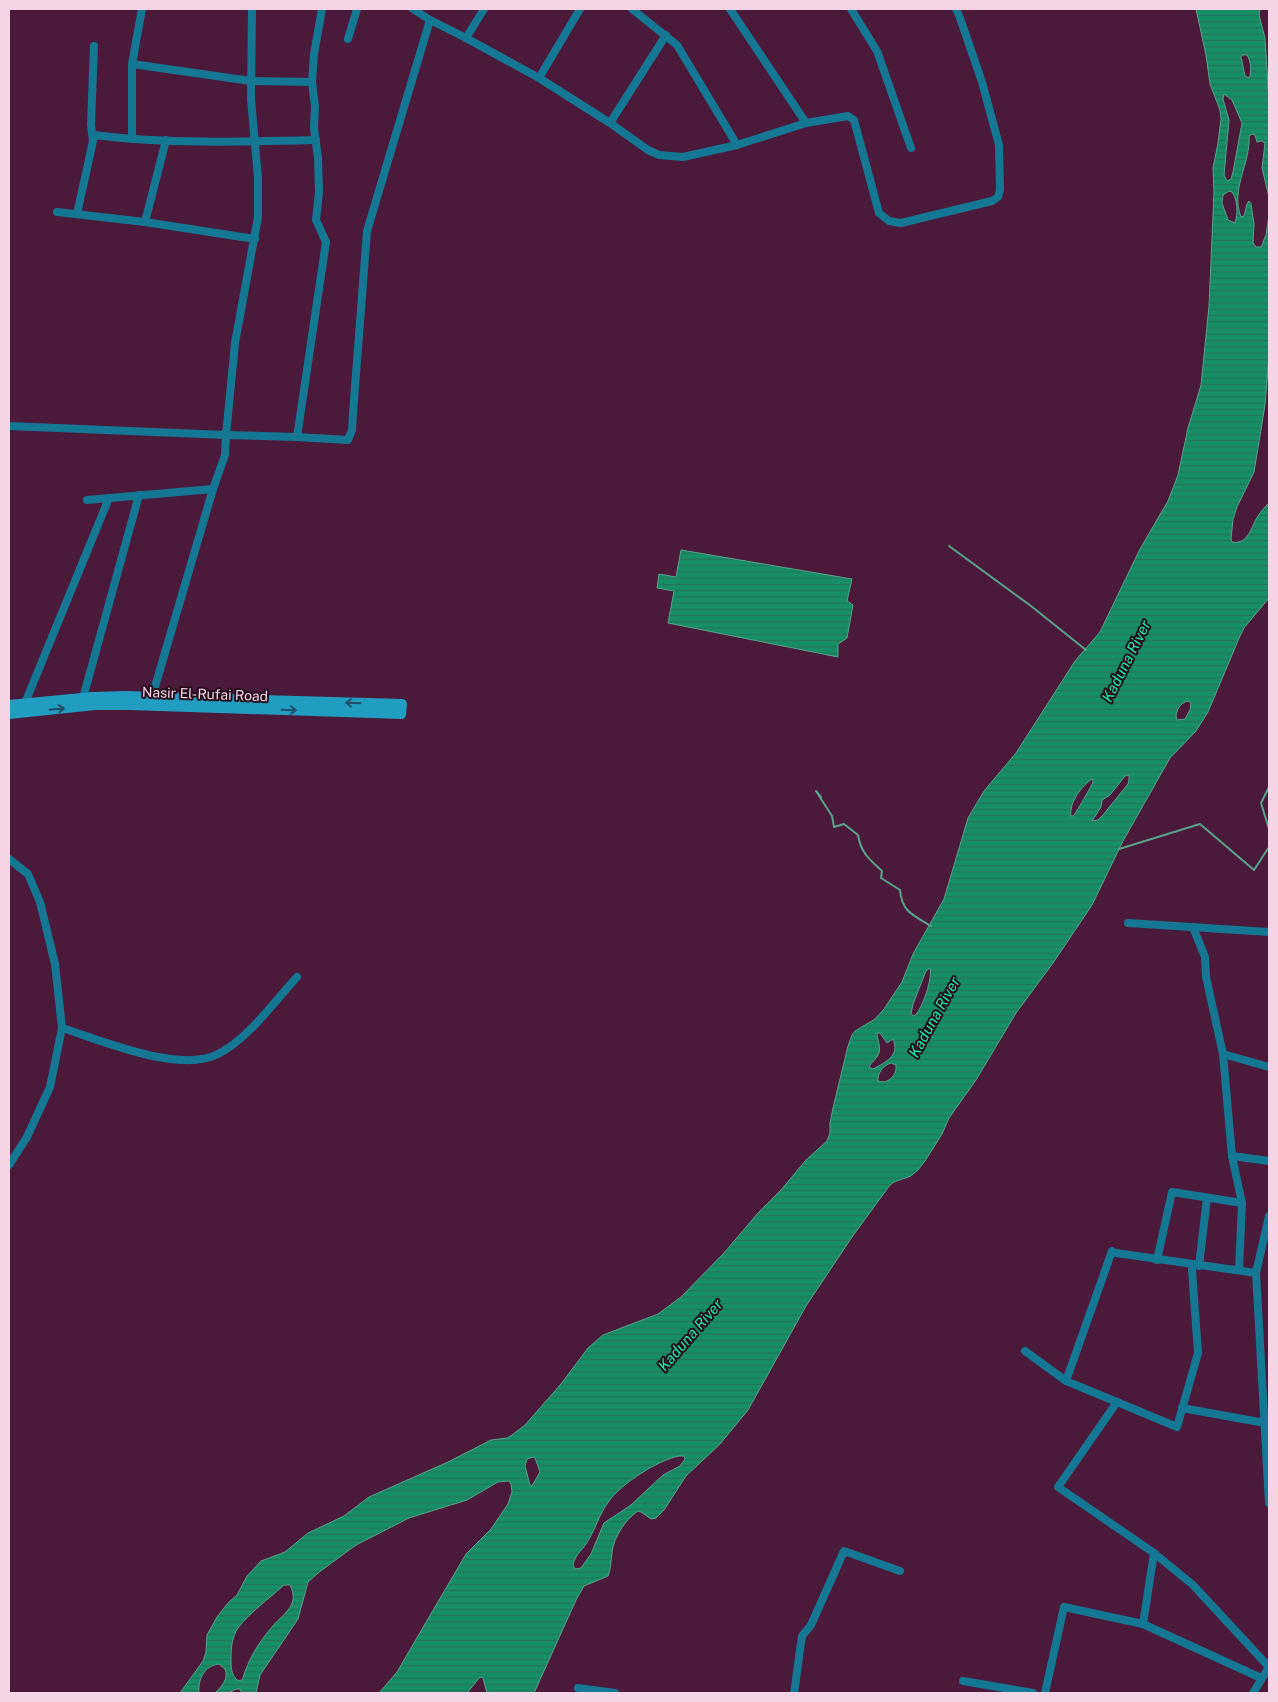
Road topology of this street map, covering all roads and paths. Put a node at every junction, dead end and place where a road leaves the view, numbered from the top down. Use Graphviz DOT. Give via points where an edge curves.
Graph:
graph roads {
  1 [pos="142,9"];
  2 [pos="252,9"];
  3 [pos="322,9"];
  4 [pos="357,9"];
  5 [pos="413,9"];
  6 [pos="484,9"];
  7 [pos="580,9"];
  8 [pos="632,9"];
  9 [pos="732,9"];
  10 [pos="850,9"];
  11 [pos="956,9"];
  12 [pos="430,20"];
  13 [pos="666,35"];
  14 [pos="466,38"];
  15 [pos="348,39"];
  16 [pos="94,46"];
  17 [pos="132,64"];
  18 [pos="540,78"];
  19 [pos="251,81"];
  20 [pos="312,82"];
  21 [pos="610,123"];
  22 [pos="806,123"];
  23 [pos="93,135"];
  24 [pos="132,139"];
  25 [pos="166,140"];
  26 [pos="316,140"];
  27 [pos="255,141"];
  28 [pos="737,145"];
  29 [pos="911,148"];
  30 [pos="56,212"];
  31 [pos="77,214"];
  32 [pos="145,222"];
  33 [pos="255,239"];
  34 [pos="9,426"];
  35 [pos="226,435"];
  36 [pos="297,437"];
  37 [pos="213,489"];
  38 [pos="139,495"];
  39 [pos="109,498"];
  40 [pos="87,500"];
  41 [pos="152,696"];
  42 [pos="83,698"];
  43 [pos="25,703"];
  44 [pos="9,705"];
  45 [pos="272,705"];
  46 [pos="9,714"];
  47 [pos="401,714"];
  48 [pos="9,859"];
  49 [pos="1128,923"];
  50 [pos="1192,927"];
  51 [pos="1269,932"];
  52 [pos="298,977"];
  53 [pos="62,1028"];
  54 [pos="1223,1054"];
  55 [pos="1269,1067"];
  56 [pos="1232,1156"];
  57 [pos="1269,1161"];
  58 [pos="9,1165"];
  59 [pos="1207,1198"];
  60 [pos="1242,1203"];
  61 [pos="1269,1216"];
  62 [pos="1157,1260"];
  63 [pos="1195,1268"];
  64 [pos="1239,1270"];
  65 [pos="1256,1273"];
  66 [pos="1025,1352"];
  67 [pos="1066,1381"];
  68 [pos="1117,1402"];
  69 [pos="1182,1408"];
  70 [pos="1265,1424"];
  71 [pos="1269,1503"];
  72 [pos="1154,1552"];
  73 [pos="900,1571"];
  74 [pos="1143,1624"];
  75 [pos="1269,1663"];
  76 [pos="1269,1667"];
  77 [pos="1261,1679"];
  78 [pos="963,1681"];
  79 [pos="1269,1683"];
  80 [pos="578,1688"];
  81 [pos="615,1693"];
  82 [pos="794,1693"];
  83 [pos="1033,1693"];
  84 [pos="1045,1693"];
  85 [pos="1253,1693"];
  1 -- 17 [label="street"];
  2 -- 19 [label="street"];
  3 -- 20 [label="street"];
  4 -- 15 [label="street"];
  5 -- 12 [label="street"];
  6 -- 14 [label="street"];
  7 -- 18 [label="street"];
  8 -- 13 [label="street"];
  9 -- 22 [label="street"];
  10 -- 29 [label="street" via="877,51"];
  11 -- 22 [label="street" via="982,82 999,145 998,197 900,223 889,221 879,213 854,120 848,116"];
  12 -- 14 [label="street"];
  12 -- 36 [label="street" via="367,231 350,436 348,440"];
  13 -- 21 [label="street"];
  13 -- 28 [label="street" via="686,58"];
  14 -- 18 [label="street"];
  16 -- 23 [label="street"];
  17 -- 19 [label="street"];
  17 -- 24 [label="street"];
  18 -- 21 [label="street"];
  19 -- 20 [label="street"];
  19 -- 27 [label="street"];
  20 -- 26 [label="street"];
  21 -- 28 [label="street" via="648,150 667,156 683,157"];
  22 -- 28 [label="street"];
  23 -- 24 [label="street"];
  23 -- 31 [label="street"];
  24 -- 25 [label="street"];
  25 -- 27 [label="street"];
  25 -- 32 [label="street"];
  26 -- 27 [label="street"];
  26 -- 36 [label="street" via="319,192 316,220 326,242"];
  27 -- 33 [label="street" via="258,217"];
  30 -- 31 [label="street"];
  31 -- 32 [label="street"];
  32 -- 33 [label="street"];
  33 -- 35 [label="street" via="235,343"];
  34 -- 35 [label="street"];
  35 -- 36 [label="street"];
  35 -- 37 [label="street" via="225,455"];
  37 -- 38 [label="street"];
  37 -- 41 [label="street"];
  38 -- 39 [label="street"];
  38 -- 42 [label="street"];
  39 -- 40 [label="street"];
  39 -- 43 [label="street"];
  41 -- 42 [label="main road, Nasir El-Rufai Road"];
  41 -- 45 [label="main road, Nasir El-Rufai Road"];
  42 -- 43 [label="main road, Nasir El-Rufai Road"];
  43 -- 44 [label="main road, Nasir El-Rufai Road"];
  46 -- 45 [label="main road, Nasir El-Rufai Road, one-way" via="96,706"];
  45 -- 47 [label="main road" via="402,704"];
  48 -- 53 [label="street" via="28,874 40,902 55,964"];
  49 -- 50 [label="street"];
  50 -- 51 [label="street"];
  50 -- 54 [label="street" via="1205,957 1206,977"];
  52 -- 53 [label="street" via="242,1037 217,1054 194,1060 174,1060 140,1052"];
  53 -- 58 [label="street" via="50,1087 27,1137"];
  54 -- 55 [label="street"];
  54 -- 56 [label="street"];
  56 -- 57 [label="street"];
  56 -- 60 [label="street"];
  59 -- 60 [label="street"];
  59 -- 62 [label="street" via="1172,1192"];
  59 -- 63 [label="street"];
  60 -- 64 [label="street"];
  61 -- 65 [label="street"];
  62 -- 63 [label="street"];
  62 -- 67 [label="street" via="1114,1252"];
  63 -- 64 [label="street"];
  63 -- 69 [label="street" via="1198,1353"];
  64 -- 65 [label="street"];
  65 -- 70 [label="street"];
  66 -- 67 [label="street"];
  67 -- 68 [label="street"];
  68 -- 69 [label="street" via="1177,1427"];
  68 -- 72 [label="street" via="1058,1486"];
  69 -- 70 [label="street"];
  70 -- 71 [label="street"];
  72 -- 74 [label="street"];
  72 -- 76 [label="street" via="1194,1585"];
  73 -- 82 [label="street" via="844,1551 811,1625 802,1636"];
  74 -- 77 [label="street"];
  74 -- 84 [label="street" via="1064,1607"];
  75 -- 76 [label="street"];
  76 -- 77 [label="street"];
  77 -- 79 [label="street"];
  77 -- 85 [label="street"];
  78 -- 83 [label="street"];
  80 -- 81 [label="street"];
}
